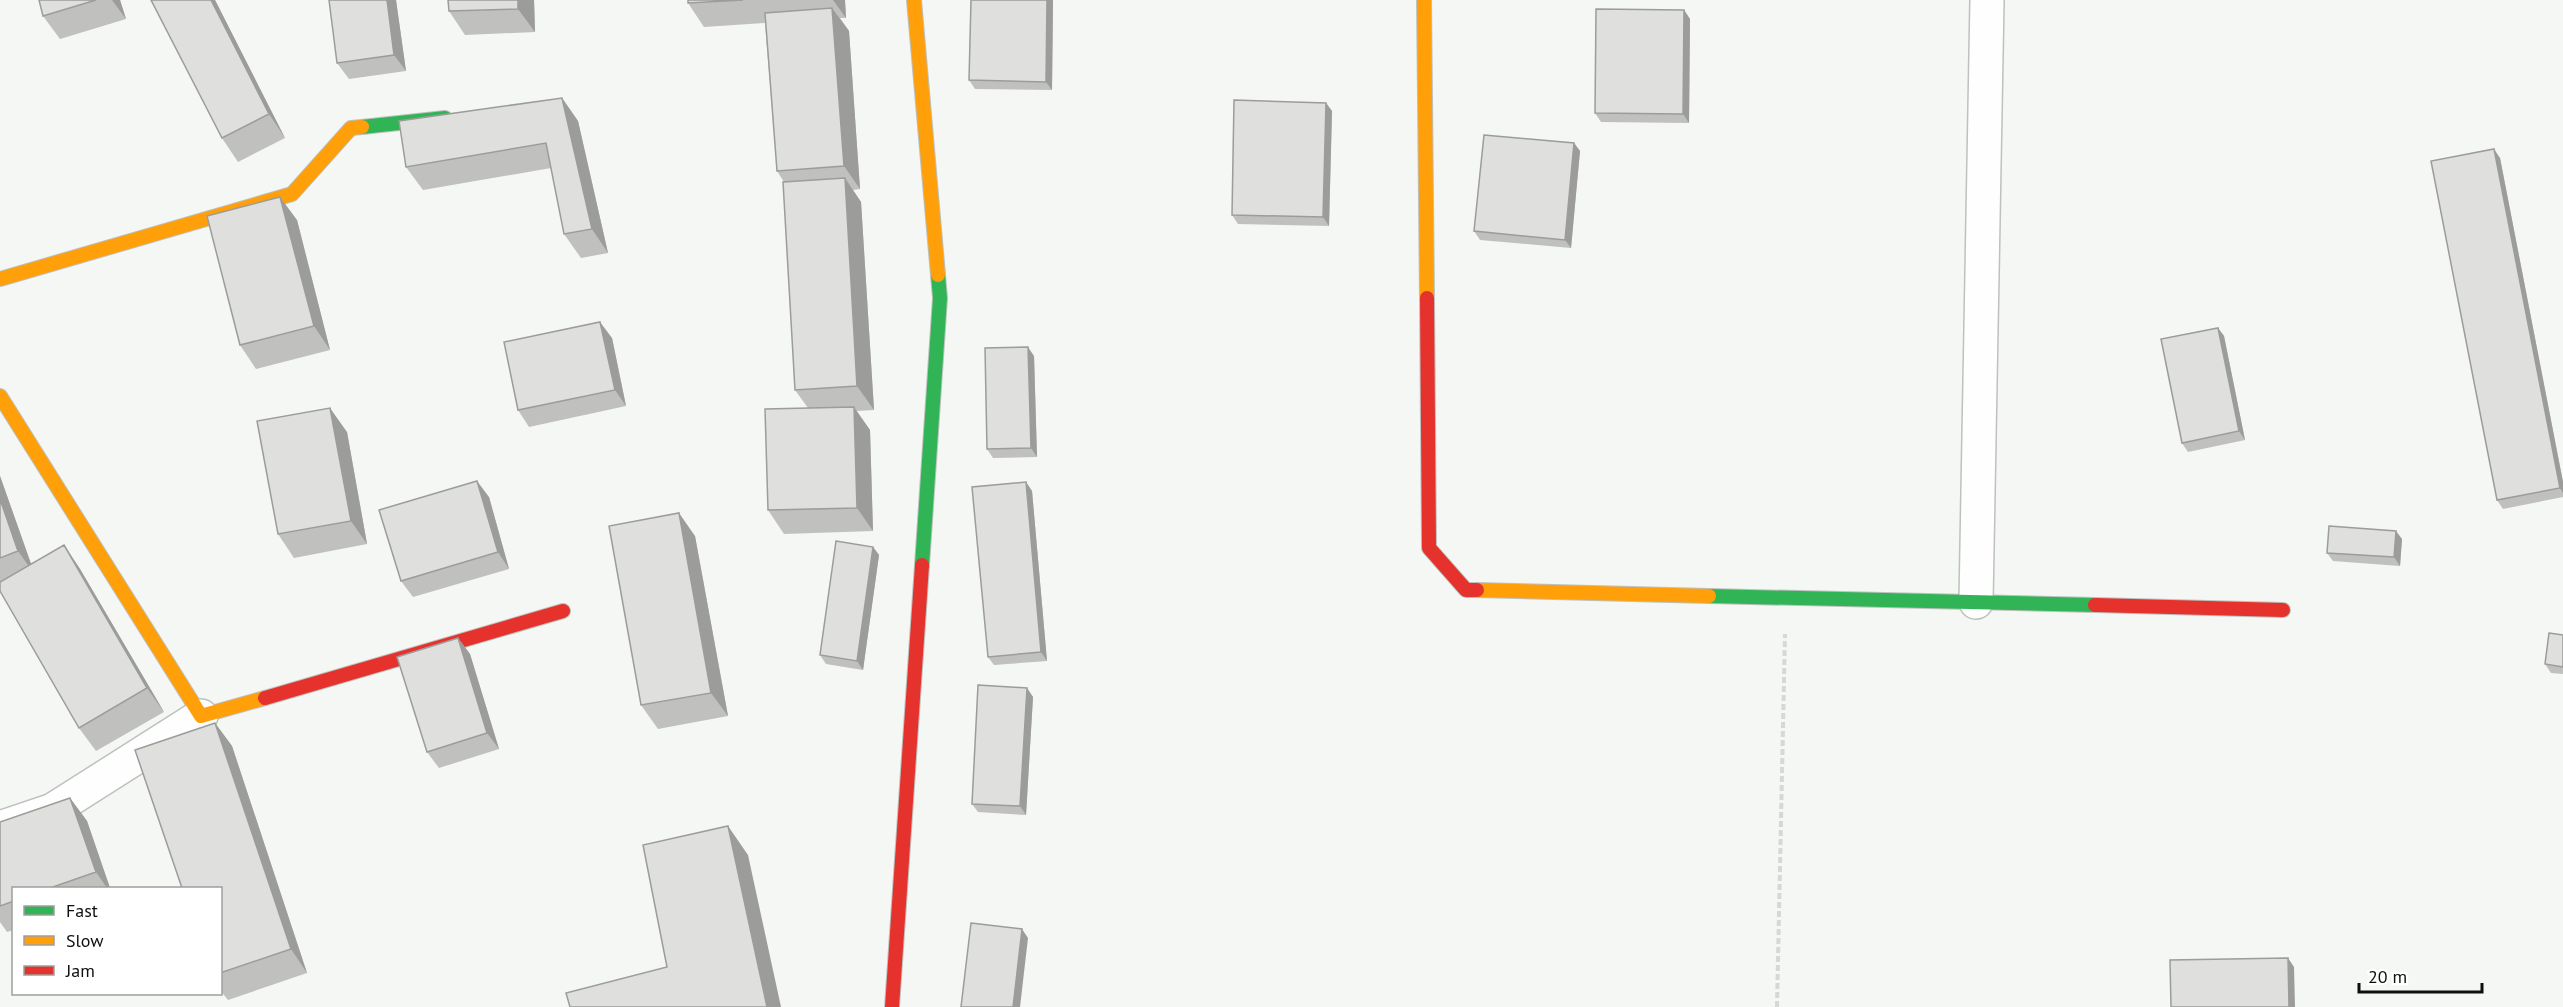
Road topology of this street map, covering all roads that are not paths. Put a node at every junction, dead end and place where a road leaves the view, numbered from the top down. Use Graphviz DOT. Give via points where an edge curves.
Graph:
graph roads {
  1 [pos="914,0"];
  2 [pos="1425,0"];
  3 [pos="1987,0"];
  4 [pos="455,117"];
  5 [pos="0,279"];
  6 [pos="0,396"];
  7 [pos="1976,602"];
  8 [pos="2283,610"];
  9 [pos="563,611"];
  10 [pos="201,716"];
  11 [pos="0,828"];
  12 [pos="892,1007"];
  1 -- 12 [label="street" via="940,298"];
  2 -- 7 [label="street" via="1429,548 1466,590"];
  3 -- 7 [label="street"];
  4 -- 5 [label="street" via="351,128 292,194"];
  6 -- 10 [label="street"];
  7 -- 8 [label="street"];
  9 -- 10 [label="street"];
  10 -- 11 [label="street" via="54,810"];
}
